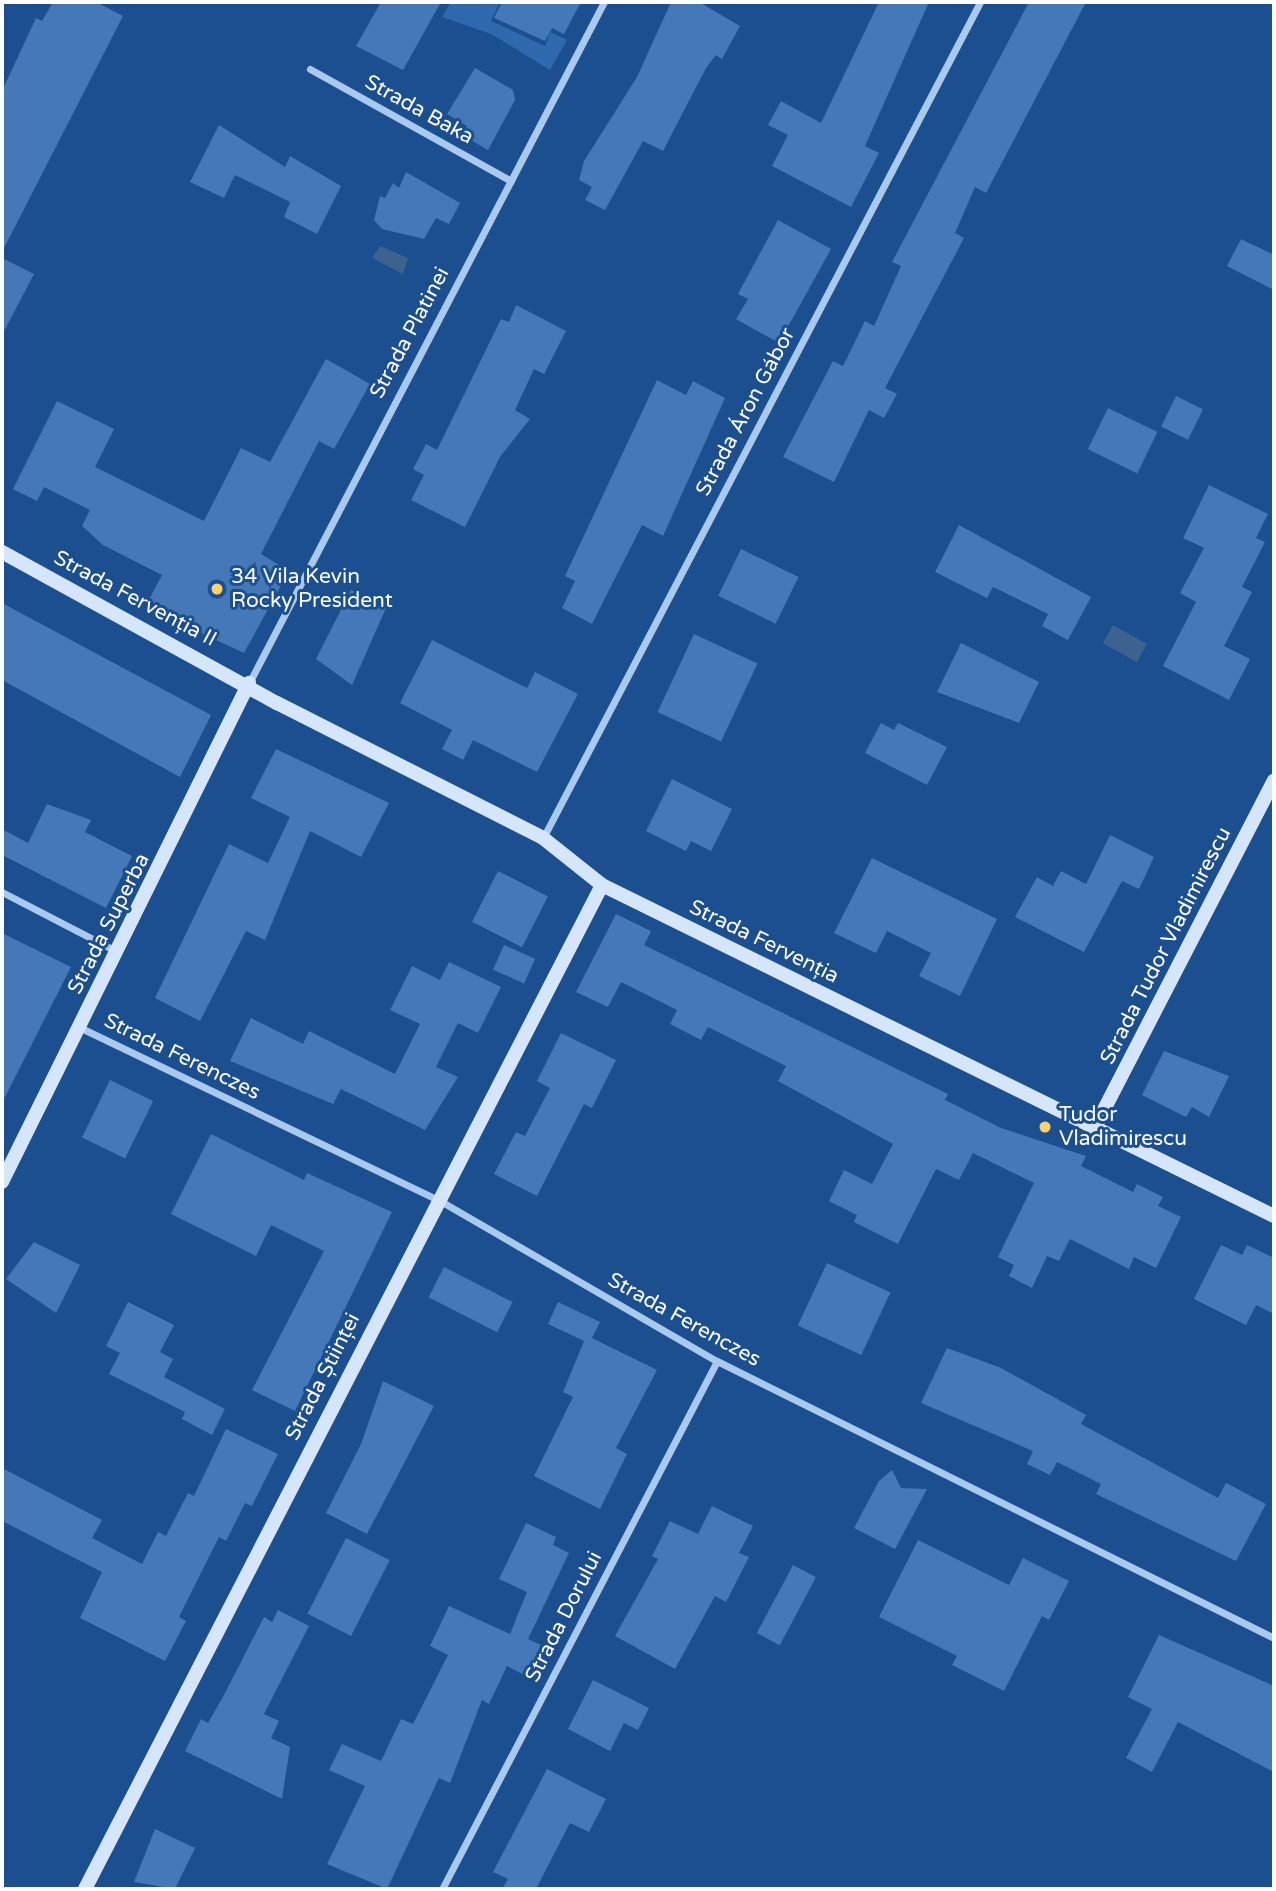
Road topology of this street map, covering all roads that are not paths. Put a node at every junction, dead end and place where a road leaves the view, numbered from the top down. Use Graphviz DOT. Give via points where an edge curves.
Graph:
graph roads {
  1 [pos="604,2"];
  2 [pos="980,2"];
  3 [pos="310,69"];
  4 [pos="511,181"];
  5 [pos="2,552"];
  6 [pos="249,683"];
  7 [pos="1274,781"];
  8 [pos="543,838"];
  9 [pos="601,885"];
  10 [pos="2,892"];
  11 [pos="120,953"];
  12 [pos="81,1028"];
  13 [pos="1094,1129"];
  14 [pos="2,1182"];
  15 [pos="437,1199"];
  16 [pos="1274,1216"];
  17 [pos="717,1361"];
  18 [pos="1274,1638"];
  19 [pos="85,1889"];
  20 [pos="442,1889"];
  1 -- 4 [label="street, Strada Platinei"];
  2 -- 8 [label="street, Strada Áron Gábor"];
  3 -- 4 [label="street, Strada Baka"];
  4 -- 6 [label="street, Strada Platinei"];
  5 -- 6 [label="street, Strada Fervenția II"];
  6 -- 8 [label="street, Strada Fervenția"];
  6 -- 11 [label="street, Strada Superba"];
  7 -- 13 [label="street, Strada Tudor Vladimirescu"];
  8 -- 9 [label="street, Strada Fervenția"];
  9 -- 13 [label="street, Strada Fervenția"];
  9 -- 15 [label="street, Strada Științei"];
  10 -- 11 [label="street"];
  11 -- 12 [label="street, Strada Superba"];
  12 -- 14 [label="street, Strada Superba"];
  12 -- 15 [label="street, Strada Ferenczes"];
  13 -- 16 [label="street, Strada Fervenția"];
  15 -- 17 [label="street, Strada Ferenczes"];
  15 -- 19 [label="street, Strada Științei"];
  17 -- 18 [label="street, Strada Ferenczes"];
  17 -- 20 [label="street, Strada Dorului"];
}
